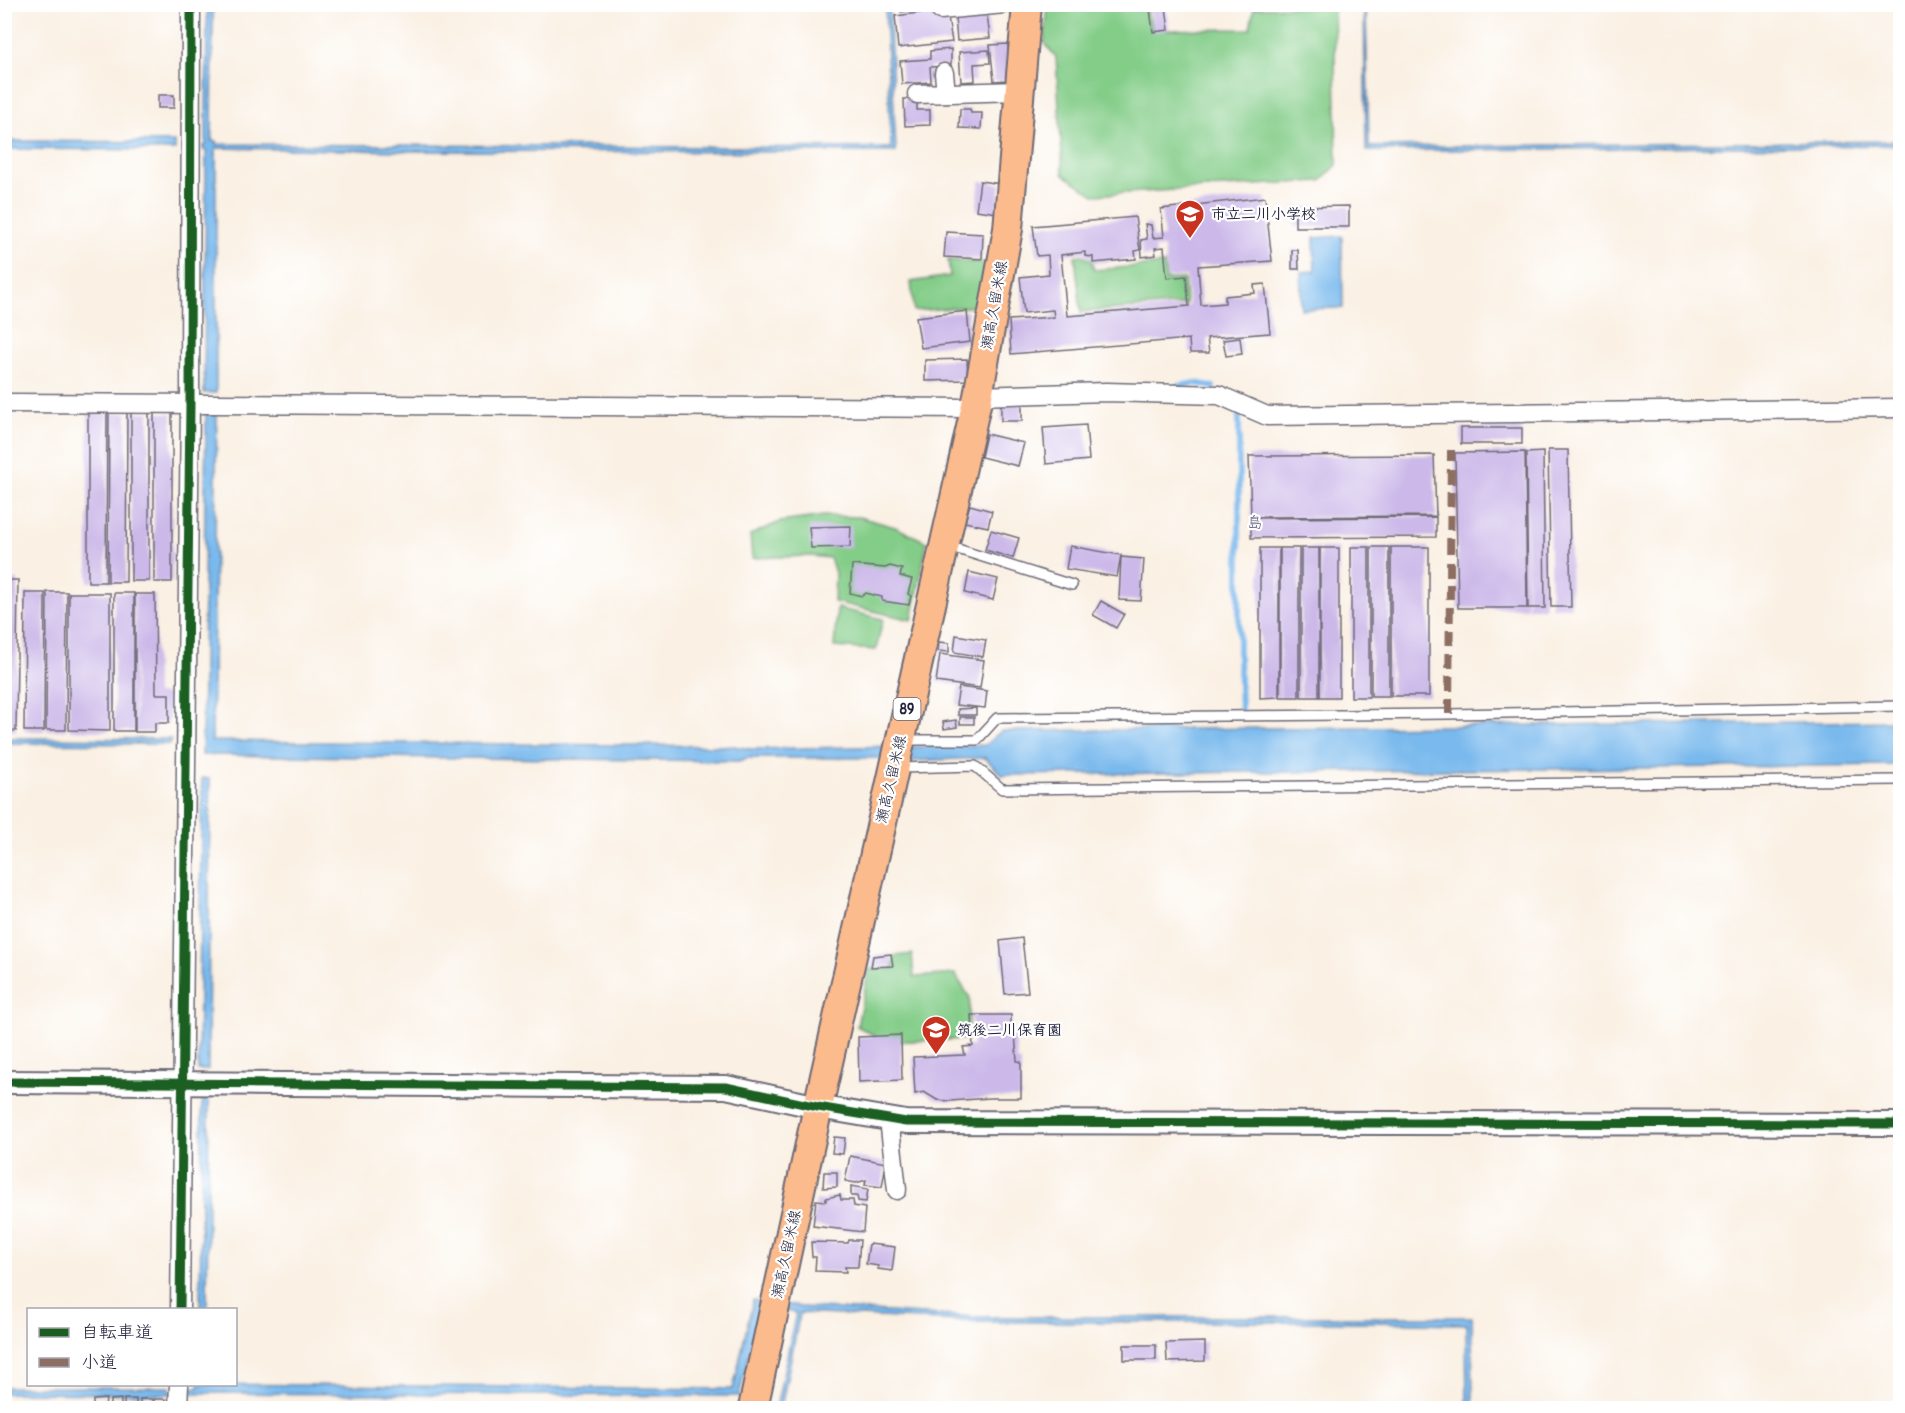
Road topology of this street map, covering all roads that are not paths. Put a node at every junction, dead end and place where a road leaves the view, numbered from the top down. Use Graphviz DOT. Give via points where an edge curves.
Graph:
graph roads {
  1 [pos="191,4"];
  2 [pos="1005,4"];
  3 [pos="1027,4"];
  4 [pos="940,10"];
  5 [pos="945,73"];
  6 [pos="1019,91"];
  7 [pos="946,93"];
  8 [pos="917,94"];
  9 [pos="977,402"];
  10 [pos="4,403"];
  11 [pos="189,403"];
  12 [pos="1900,408"];
  13 [pos="944,544"];
  14 [pos="1072,585"];
  15 [pos="1900,706"];
  16 [pos="900,740"];
  17 [pos="894,768"];
  18 [pos="1900,780"];
  19 [pos="4,1082"];
  20 [pos="183,1083"];
  21 [pos="818,1107"];
  22 [pos="889,1119"];
  23 [pos="1900,1124"];
  24 [pos="897,1190"];
  25 [pos="180,1308"];
  26 [pos="179,1386"];
  27 [pos="178,1408"];
  28 [pos="753,1408"];
  1 -- 11 [label="street"];
  2 -- 4 [label="street"];
  3 -- 6 [label="main road, 瀬高久留米線 / 89"];
  5 -- 7 [label="street"];
  6 -- 7 [label="street"];
  6 -- 9 [label="main road, 瀬高久留米線 / 89" via="1008,229"];
  7 -- 8 [label="street"];
  9 -- 11 [label="street"];
  9 -- 12 [label="street" via="1106,392 1220,395 1267,416"];
  9 -- 13 [label="main road, 瀬高久留米線 / 89"];
  10 -- 11 [label="street"];
  11 -- 20 [label="street"];
  13 -- 14 [label="lane"];
  13 -- 16 [label="main road, 瀬高久留米線 / 89"];
  15 -- 16 [label="lane" via="997,718 977,740"];
  16 -- 17 [label="main road, 瀬高久留米線 / 89"];
  17 -- 18 [label="lane" via="975,766 1002,789"];
  17 -- 21 [label="main road, 瀬高久留米線 / 89"];
  19 -- 20 [label="street"];
  20 -- 21 [label="street" via="726,1087"];
  20 -- 25 [label="street"];
  21 -- 22 [label="street"];
  21 -- 28 [label="main road, 瀬高久留米線 / 89"];
  22 -- 23 [label="street"];
  22 -- 24 [label="street"];
  26 -- 27 [label="street"];
}
